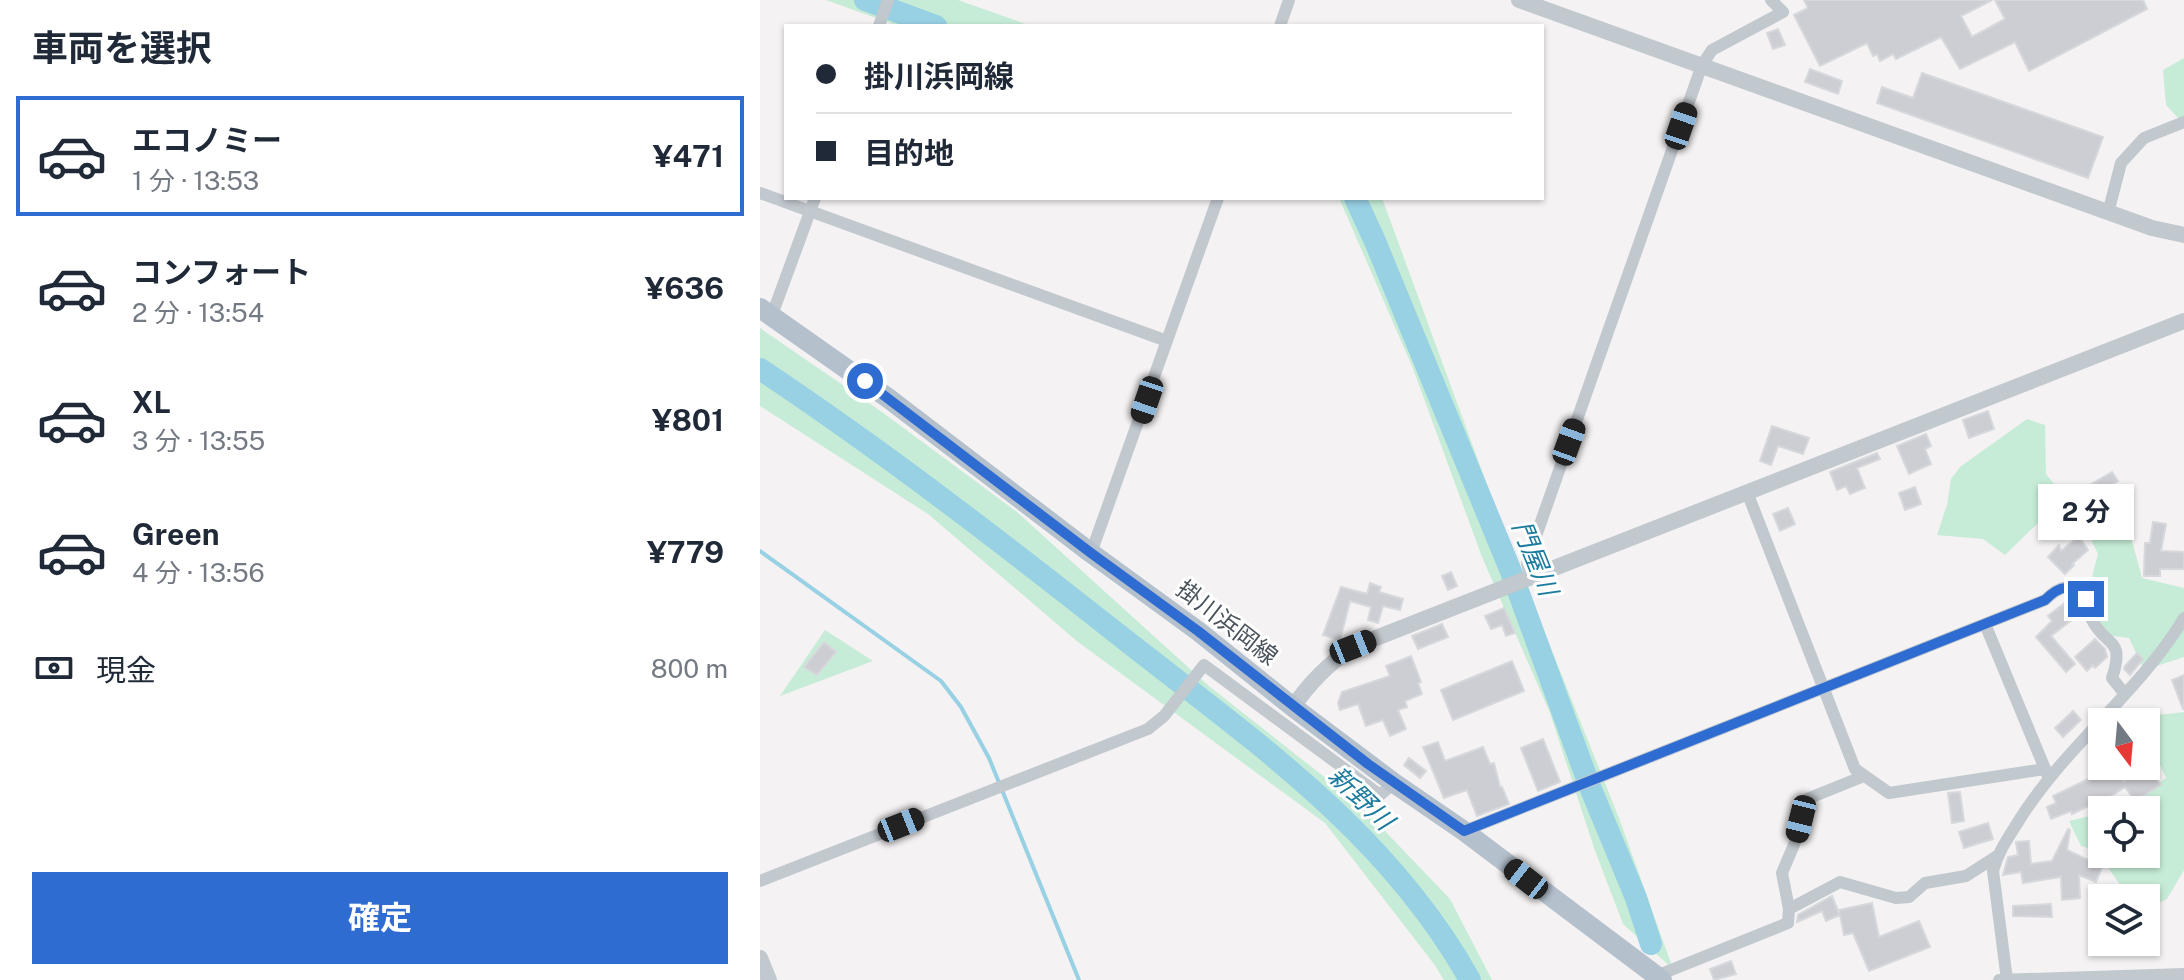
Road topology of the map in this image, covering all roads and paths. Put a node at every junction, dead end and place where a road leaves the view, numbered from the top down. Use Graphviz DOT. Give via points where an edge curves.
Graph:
graph roads {
  1 [pos="888,0"];
  2 [pos="1289,0"];
  3 [pos="1519,0"];
  4 [pos="1771,0"];
  5 [pos="880,24"];
  6 [pos="1281,24"];
  7 [pos="1702,65"];
  8 [pos="2184,122"];
  9 [pos="760,193"];
  10 [pos="814,200"];
  11 [pos="1217,200"];
  12 [pos="810,211"];
  13 [pos="2108,213"];
  14 [pos="2184,235"];
  15 [pos="766,312"];
  16 [pos="2184,321"];
  17 [pos="1167,341"];
  18 [pos="1747,492"];
  19 [pos="1091,553"];
  20 [pos="1530,576"];
  21 [pos="2184,618"];
  22 [pos="1985,624"];
  23 [pos="1822,688"];
  24 [pos="2124,693"];
  25 [pos="1293,707"];
  26 [pos="2047,774"];
  27 [pos="1864,776"];
  28 [pos="1394,783"];
  29 [pos="1464,831"];
  30 [pos="1997,856"];
  31 [pos="760,881"];
  32 [pos="1789,909"];
  33 [pos="760,958"];
  34 [pos="2184,974"];
  35 [pos="1659,978"];
  36 [pos="769,980"];
  37 [pos="2004,980"];
  1 -- 5 [label="street"];
  2 -- 6 [label="street"];
  3 -- 7 [label="street"];
  4 -- 7 [label="street" via="1783,12 1712,50"];
  7 -- 13 [label="street"];
  7 -- 20 [label="street" via="1530,553"];
  8 -- 13 [label="street" via="2144,138 2121,163"];
  9 -- 12 [label="street"];
  10 -- 12 [label="street"];
  11 -- 17 [label="street"];
  12 -- 15 [label="street"];
  12 -- 17 [label="street"];
  13 -- 14 [label="street"];
  15 -- 19 [label="main road, 掛川浜岡線"];
  16 -- 18 [label="street"];
  17 -- 19 [label="street"];
  18 -- 20 [label="street"];
  18 -- 23 [label="street"];
  19 -- 25 [label="main road, 掛川浜岡線"];
  20 -- 25 [label="street" via="1353,647 1311,681"];
  21 -- 24 [label="street"];
  22 -- 23 [label="street"];
  22 -- 24 [label="street" via="2045,600 2056,588 2078,590 2091,618 2117,649 2112,678"];
  22 -- 26 [label="street"];
  23 -- 27 [label="street" via="1855,769"];
  23 -- 29 [label="street"];
  24 -- 26 [label="street"];
  25 -- 28 [label="main road, 掛川浜岡線"];
  26 -- 27 [label="street" via="1944,782 1889,793"];
  26 -- 30 [label="street"];
  27 -- 32 [label="street" via="1807,799 1782,873"];
  28 -- 29 [label="main road, 掛川浜岡線"];
  28 -- 31 [label="street" via="1380,795 1204,665 1148,729"];
  29 -- 35 [label="main road, 掛川浜岡線"];
  30 -- 32 [label="street" via="1966,876 1925,883 1909,897 1840,882"];
  30 -- 37 [label="street" via="1993,871"];
  32 -- 35 [label="street" via="1788,923 1775,930"];
  33 -- 36 [label="street"];
  34 -- 37 [label="street"];
}
